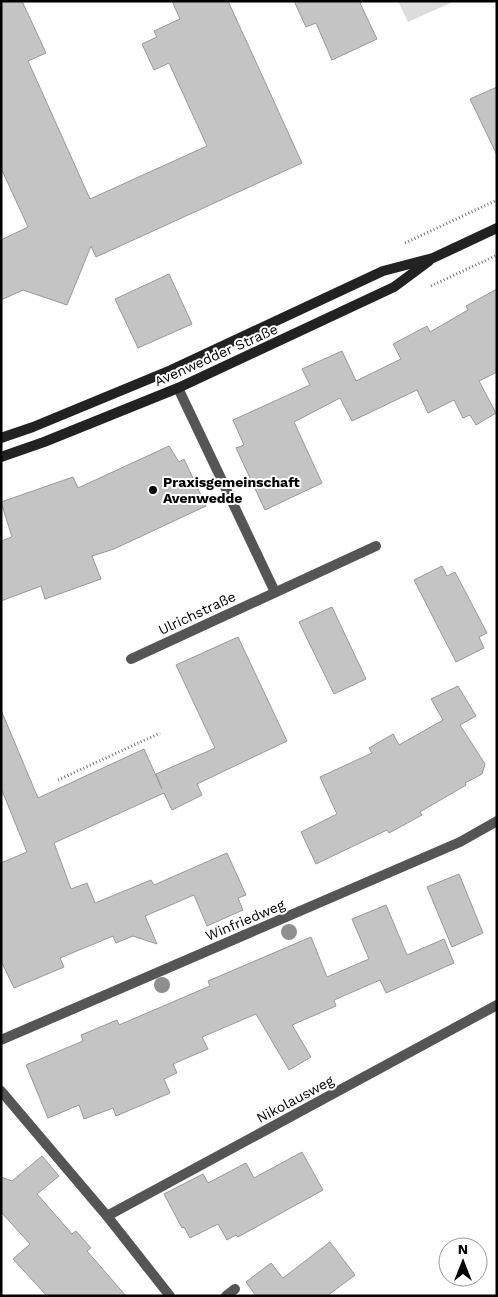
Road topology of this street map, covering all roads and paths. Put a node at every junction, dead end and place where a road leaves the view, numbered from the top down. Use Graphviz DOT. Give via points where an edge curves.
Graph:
graph roads {
  1 [pos="497,228"];
  2 [pos="433,258"];
  3 [pos="178,388"];
  4 [pos="1,438"];
  5 [pos="1,457"];
  6 [pos="376,546"];
  7 [pos="275,592"];
  8 [pos="131,659"];
  9 [pos="160,734"];
  10 [pos="58,780"];
  11 [pos="497,821"];
  12 [pos="497,1005"];
  13 [pos="1,1040"];
  14 [pos="1,1091"];
  15 [pos="107,1216"];
  16 [pos="235,1289"];
  17 [pos="170,1296"];
  18 [pos="226,1296"];
  1 -- 2 [label="main road, Avenwedder Straße"];
  2 -- 3 [label="main road, Avenwedder Straße" via="394,287"];
  2 -- 4 [label="main road, Avenwedder Straße" via="383,271 171,370"];
  3 -- 5 [label="main road, Avenwedder Straße"];
  3 -- 7 [label="street"];
  6 -- 7 [label="street, Ulrichstraße"];
  7 -- 8 [label="street, Ulrichstraße"];
  9 -- 10 [label="path"];
  11 -- 13 [label="street, Winfriedweg" via="460,842"];
  12 -- 15 [label="street, Nikolausweg"];
  14 -- 15 [label="street"];
  15 -- 17 [label="street"];
  16 -- 18 [label="street"];
}
